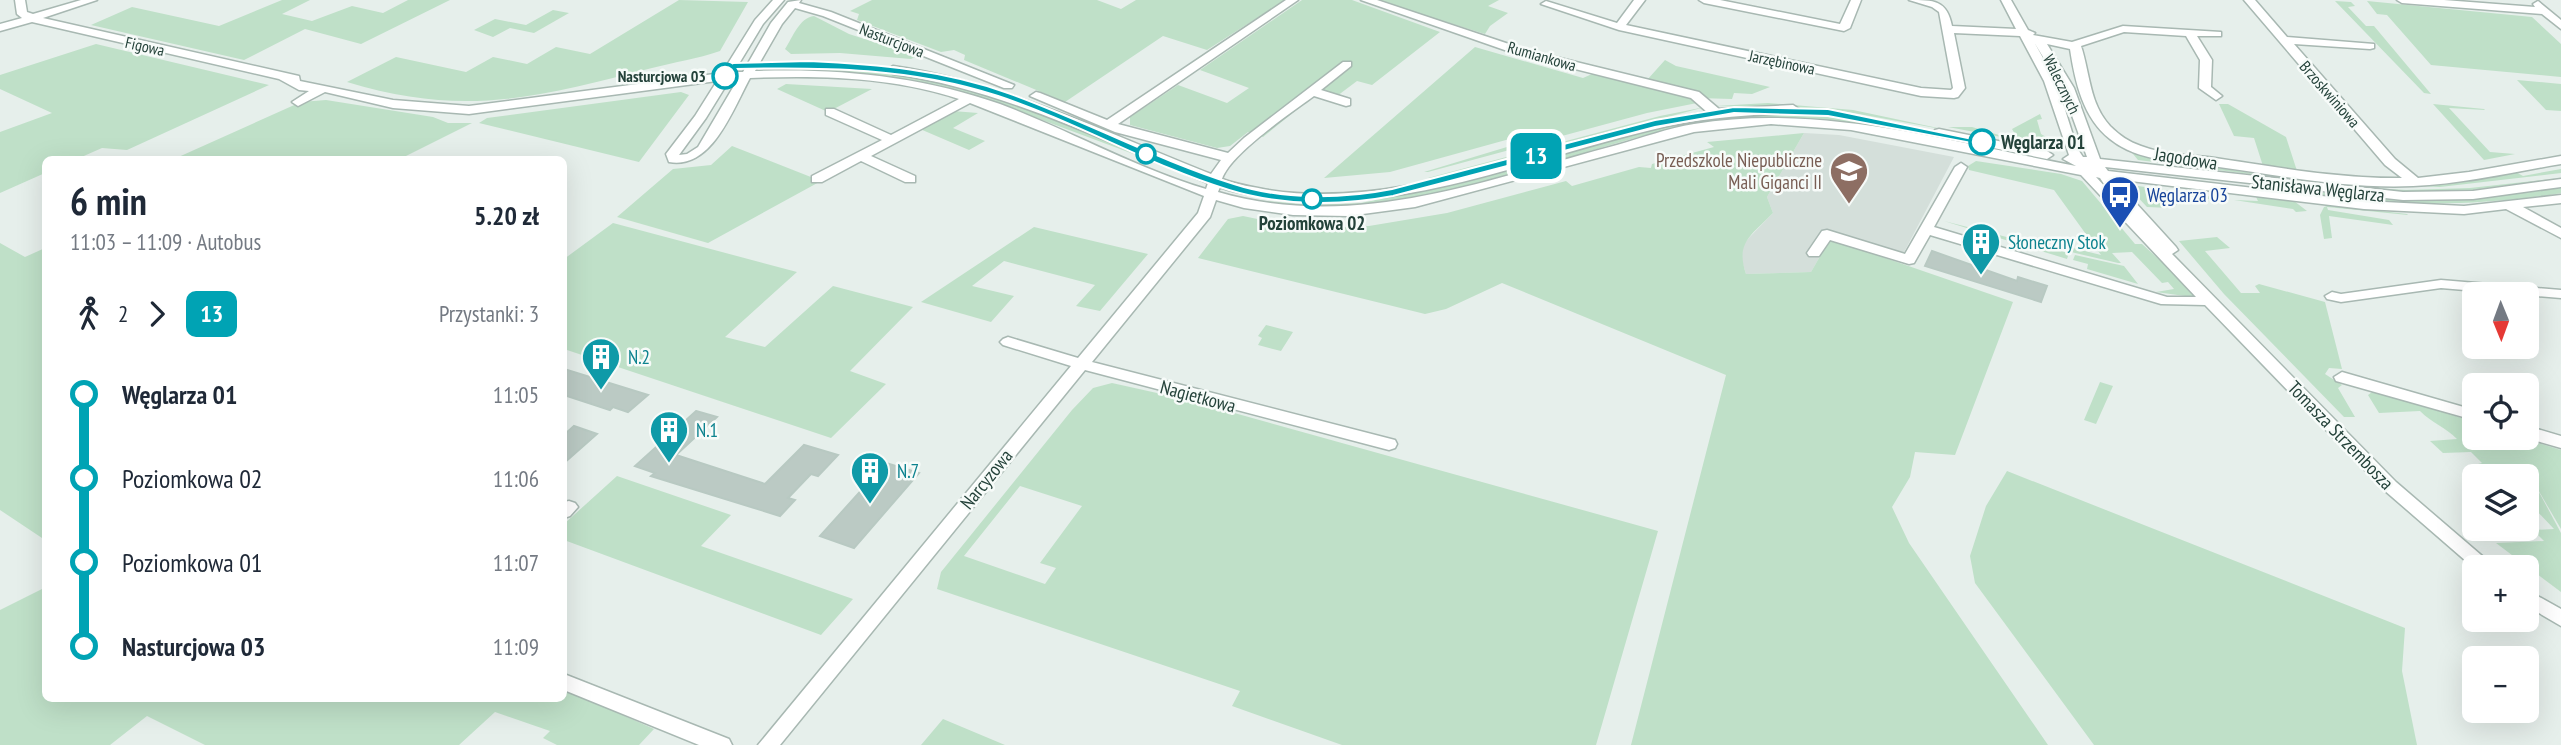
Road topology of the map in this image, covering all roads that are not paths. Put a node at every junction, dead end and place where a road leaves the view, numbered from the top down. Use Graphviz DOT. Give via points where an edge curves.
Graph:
graph roads {
  1 [pos="20,0"];
  2 [pos="92,0"];
  3 [pos="762,0"];
  4 [pos="1293,0"];
  5 [pos="1366,0"];
  6 [pos="1640,0"];
  7 [pos="1704,0"];
  8 [pos="1856,0"];
  9 [pos="1914,0"];
  10 [pos="2007,0"];
  11 [pos="2249,0"];
  12 [pos="2402,0"];
  13 [pos="2534,0"];
  14 [pos="777,1"];
  15 [pos="794,2"];
  16 [pos="1546,4"];
  17 [pos="2545,11"];
  18 [pos="30,18"];
  19 [pos="2561,26"];
  20 [pos="1619,27"];
  21 [pos="0,28"];
  22 [pos="1948,29"];
  23 [pos="2189,32"];
  24 [pos="2217,34"];
  25 [pos="2030,35"];
  26 [pos="2283,40"];
  27 [pos="2073,45"];
  28 [pos="2370,46"];
  29 [pos="1346,64"];
  30 [pos="749,70"];
  31 [pos="729,71"];
  32 [pos="324,88"];
  33 [pos="1312,91"];
  34 [pos="2216,96"];
  35 [pos="970,98"];
  36 [pos="298,102"];
  37 [pos="1346,102"];
  38 [pos="830,112"];
  39 [pos="1715,112"];
  40 [pos="1108,125"];
  41 [pos="893,140"];
  42 [pos="2126,144"];
  43 [pos="863,157"];
  44 [pos="1230,158"];
  45 [pos="2561,160"];
  46 [pos="1961,167"];
  47 [pos="2090,167"];
  48 [pos="817,179"];
  49 [pos="910,179"];
  50 [pos="1215,181"];
  51 [pos="2415,182"];
  52 [pos="2561,183"];
  53 [pos="1212,195"];
  54 [pos="2561,199"];
  55 [pos="2510,206"];
  56 [pos="1926,229"];
  57 [pos="2561,234"];
  58 [pos="1814,253"];
  59 [pos="2561,294"];
  60 [pos="2332,296"];
  61 [pos="2208,297"];
  62 [pos="1008,342"];
  63 [pos="1081,364"];
  64 [pos="2343,377"];
  65 [pos="2462,412"];
  66 [pos="2539,436"];
  67 [pos="2561,442"];
  68 [pos="1389,444"];
  69 [pos="2472,555"];
  70 [pos="2539,605"];
  71 [pos="2561,619"];
  72 [pos="567,683"];
  73 [pos="722,745"];
  74 [pos="768,745"];
  1 -- 18 [label="street" via="22,14"];
  2 -- 18 [label="street"];
  3 -- 14 [label="street"];
  4 -- 40 [label="street"];
  5 -- 39 [label="street, Rumiankowa" via="1523,53 1695,95"];
  6 -- 20 [label="street"];
  7 -- 8 [label="street" via="1844,28"];
  9 -- 22 [label="street, Jarzębinowa" via="1943,8"];
  10 -- 25 [label="street, Walecznych"];
  11 -- 26 [label="street, Brzoskwiniowa"];
  12 -- 17 [label="street"];
  13 -- 17 [label="street"];
  14 -- 31 [label="street"];
  15 -- 30 [label="street"];
  15 -- 40 [label="street, Nasturcjowa"];
  16 -- 20 [label="street, Jarzębinowa"];
  17 -- 19 [label="street"];
  18 -- 21 [label="street"];
  18 -- 32 [label="street, Figowa" via="284,78 299,86"];
  20 -- 22 [label="street, Jarzębinowa" via="1940,95 1954,94 1959,88"];
  22 -- 25 [label="street"];
  23 -- 24 [label="street"];
  23 -- 27 [label="street" via="2117,29"];
  23 -- 34 [label="street" via="2206,60 2205,88"];
  25 -- 27 [label="street"];
  25 -- 47 [label="street, Walecznych"];
  25 -- 47 [label="street, Walecznych" via="2068,88"];
  26 -- 28 [label="street"];
  26 -- 51 [label="street, Brzoskwiniowa" via="2390,162"];
  27 -- 42 [label="street, Walecznych" via="2083,90 2110,133"];
  29 -- 33 [label="street"];
  30 -- 31 [label="street"];
  30 -- 31 [label="street" via="700,153 673,158"];
  30 -- 35 [label="street" via="858,76"];
  30 -- 50 [label="street" via="861,66 955,80 1003,94"];
  31 -- 32 [label="street" via="513,107 455,110 393,104"];
  32 -- 36 [label="street"];
  33 -- 37 [label="street"];
  33 -- 44 [label="street"];
  35 -- 41 [label="street"];
  35 -- 53 [label="street"];
  38 -- 41 [label="street"];
  39 -- 47 [label="street" via="1767,108 1828,112"];
  39 -- 50 [label="street" via="1366,198 1272,196"];
  40 -- 44 [label="street, Nasturcjowa"];
  41 -- 43 [label="street"];
  42 -- 51 [label="street, Jagodowa" via="2153,153 2316,177"];
  43 -- 48 [label="street"];
  43 -- 49 [label="street"];
  44 -- 50 [label="street"];
  45 -- 51 [label="street, Jagodowa"];
  46 -- 56 [label="street"];
  47 -- 52 [label="street, Stanisława Węglarza" via="2395,196 2473,195"];
  47 -- 53 [label="street" via="1863,128 1771,120 1701,127 1444,197 1380,209 1293,211"];
  47 -- 55 [label="street, Stanisława Węglarza" via="2394,208"];
  47 -- 61 [label="street, Tomasza Strzembosza" via="2155,248"];
  50 -- 53 [label="street, Narcyzowa"];
  53 -- 63 [label="street, Narcyzowa" via="1205,214"];
  54 -- 55 [label="street, Stanisława Węglarza"];
  55 -- 57 [label="street"];
  56 -- 58 [label="street" via="1909,260 1828,234"];
  56 -- 61 [label="street" via="2166,301"];
  59 -- 60 [label="street" via="2441,284"];
  61 -- 69 [label="street, Tomasza Strzembosza" via="2397,493"];
  62 -- 63 [label="street, Nagietkowa"];
  63 -- 68 [label="street, Nagietkowa"];
  63 -- 74 [label="street, Narcyzowa"];
  64 -- 65 [label="street"];
  66 -- 67 [label="street"];
  70 -- 71 [label="street"];
  72 -- 73 [label="street"];
}
